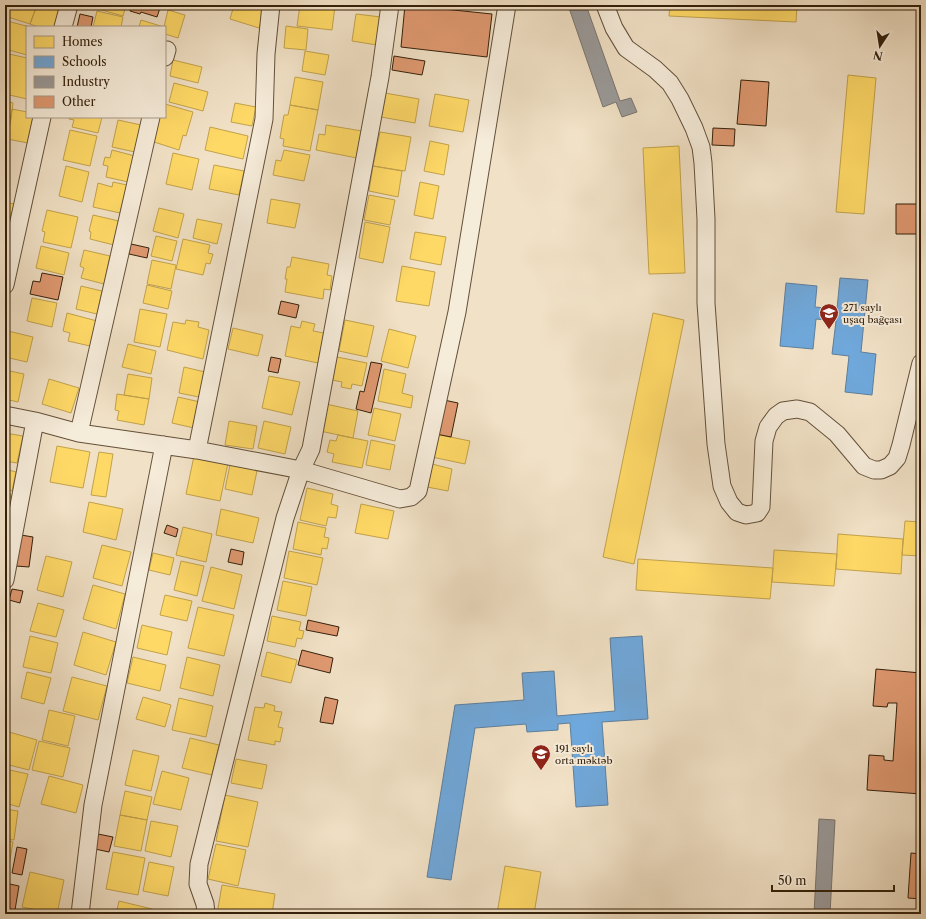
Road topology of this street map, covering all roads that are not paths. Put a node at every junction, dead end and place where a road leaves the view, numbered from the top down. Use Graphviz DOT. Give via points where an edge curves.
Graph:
graph roads {
  1 [pos="69,5"];
  2 [pos="271,5"];
  3 [pos="390,5"];
  4 [pos="507,5"];
  5 [pos="605,5"];
  6 [pos="63,26"];
  7 [pos="42,118"];
  8 [pos="151,118"];
  9 [pos="5,285"];
  10 [pos="921,363"];
  11 [pos="5,415"];
  12 [pos="35,421"];
  13 [pos="79,433"];
  14 [pos="164,446"];
  15 [pos="197,450"];
  16 [pos="301,470"];
  17 [pos="5,580"];
  18 [pos="80,914"];
  19 [pos="206,914"];
  1 -- 6 [label="street"];
  2 -- 15 [label="street" via="264,119"];
  3 -- 16 [label="street" via="380,78 311,449"];
  4 -- 16 [label="street" via="457,312 418,491 411,497 400,500"];
  5 -- 10 [label="street" via="614,28 626,48 670,83 680,99 701,147 706,219 706,303 716,444 722,486 737,512 746,515 756,513 760,507 764,441 768,427 783,411 797,409 810,412 837,434 864,466 874,470 890,466 897,458 901,445"];
  7 -- 9 [label="street"];
  8 -- 13 [label="street"];
  11 -- 12 [label="street"];
  12 -- 13 [label="street"];
  12 -- 17 [label="street"];
  13 -- 14 [label="street"];
  14 -- 15 [label="street"];
  14 -- 18 [label="street" via="93,804"];
  15 -- 16 [label="street"];
  16 -- 19 [label="street" via="285,518 199,864 198,884"];
}
